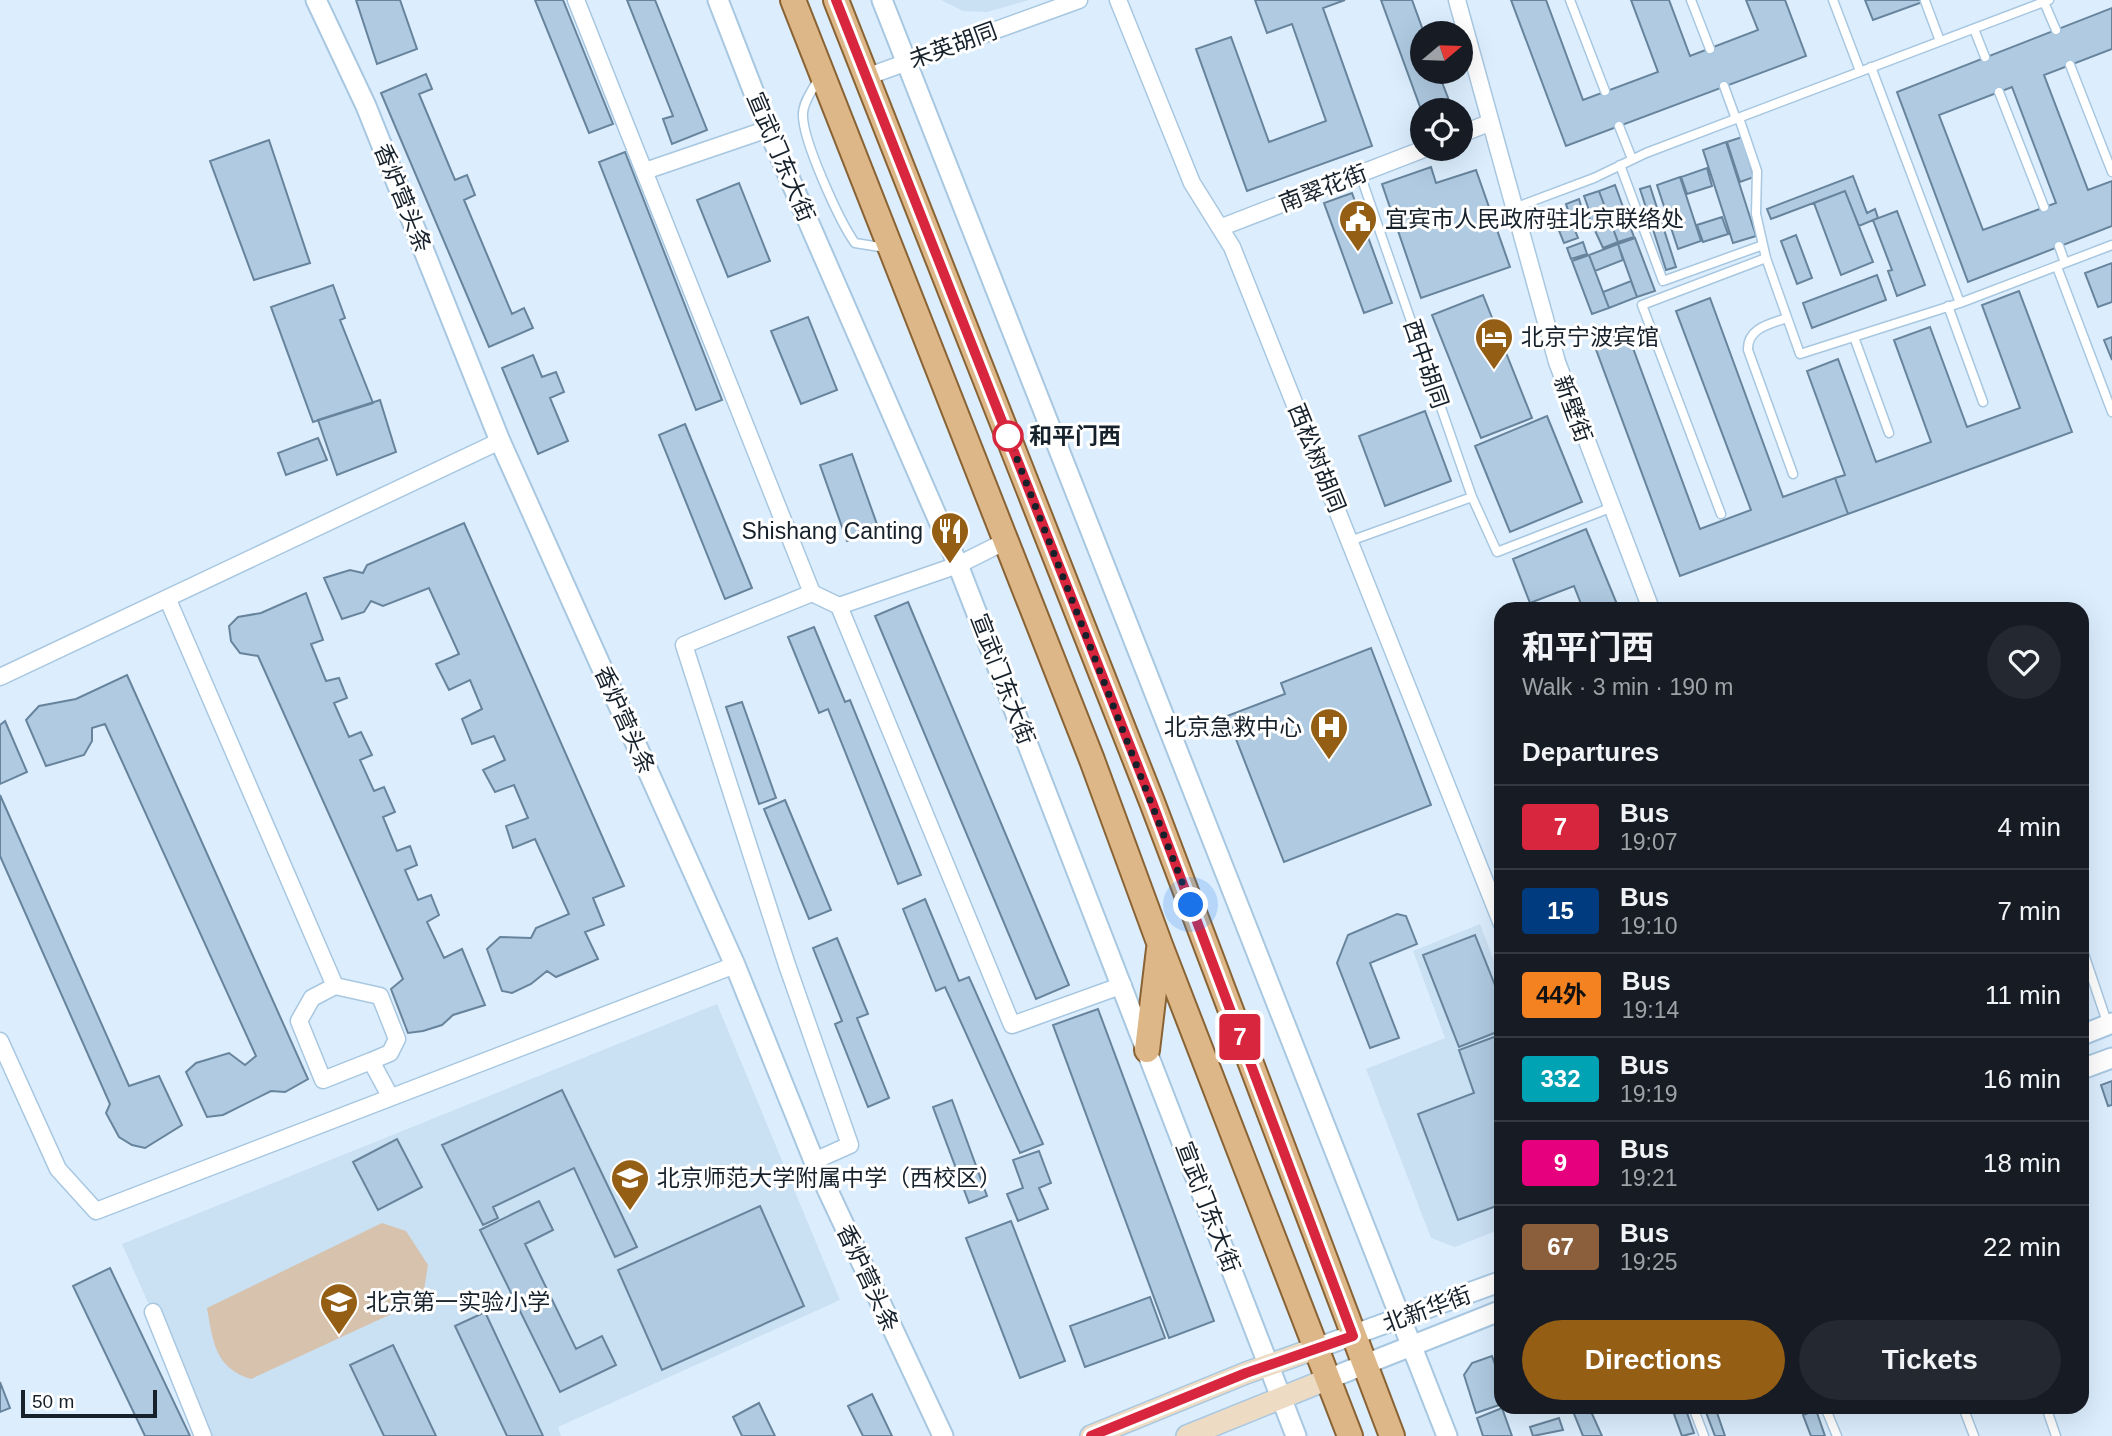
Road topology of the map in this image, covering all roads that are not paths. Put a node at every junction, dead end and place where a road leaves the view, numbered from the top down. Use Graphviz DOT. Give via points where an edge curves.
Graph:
graph roads {
  1 [pos="316,0"];
  2 [pos="576,0"];
  3 [pos="718,0"];
  4 [pos="793,0"];
  5 [pos="836,0"];
  6 [pos="881,0"];
  7 [pos="1079,0"];
  8 [pos="1118,0"];
  9 [pos="1457,0"];
  10 [pos="1570,0"];
  11 [pos="1691,0"];
  12 [pos="1833,0"];
  13 [pos="1925,1"];
  14 [pos="2046,1"];
  15 [pos="1973,29"];
  16 [pos="2056,30"];
  17 [pos="1940,41"];
  18 [pos="1710,48"];
  19 [pos="1985,57"];
  20 [pos="907,61"];
  21 [pos="2070,65"];
  22 [pos="1871,67"];
  23 [pos="1860,71"];
  24 [pos="821,73"];
  25 [pos="866,77"];
  26 [pos="1724,86"];
  27 [pos="1605,91"];
  28 [pos="1999,92"];
  29 [pos="1737,118"];
  30 [pos="1489,123"];
  31 [pos="1619,125"];
  32 [pos="768,129"];
  33 [pos="1473,129"];
  34 [pos="1410,154"];
  35 [pos="1632,159"];
  36 [pos="1620,164"];
  37 [pos="645,171"];
  38 [pos="2112,172"];
  39 [pos="1360,174"];
  40 [pos="2044,207"];
  41 [pos="1513,209"];
  42 [pos="1222,227"];
  43 [pos="1763,245"];
  44 [pos="2112,245"];
  45 [pos="2059,246"];
  46 [pos="890,249"];
  47 [pos="1766,258"];
  48 [pos="2061,265"];
  49 [pos="1960,303"];
  50 [pos="1948,306"];
  51 [pos="1787,318"];
  52 [pos="1854,337"];
  53 [pos="1983,402"];
  54 [pos="2112,412"];
  55 [pos="1889,433"];
  56 [pos="500,441"];
  57 [pos="1793,474"];
  58 [pos="1472,497"];
  59 [pos="1611,508"];
  60 [pos="1721,514"];
  61 [pos="1350,541"];
  62 [pos="1004,542"];
  63 [pos="958,565"];
  64 [pos="812,593"];
  65 [pos="168,600"];
  66 [pos="1648,602"];
  67 [pos="839,606"];
  68 [pos="0,677"];
  69 [pos="1494,904"];
  70 [pos="1160,944"];
  71 [pos="735,965"];
  72 [pos="2089,967"];
  73 [pos="1122,985"];
  74 [pos="335,986"];
  75 [pos="2110,1024"];
  76 [pos="2089,1032"];
  77 [pos="0,1041"];
  78 [pos="1147,1050"];
  79 [pos="2112,1058"];
  80 [pos="371,1061"];
  81 [pos="2089,1066"];
  82 [pos="390,1096"];
  83 [pos="814,1161"];
  84 [pos="1494,1284"];
  85 [pos="153,1312"];
  86 [pos="1494,1314"];
  87 [pos="1402,1318"];
  88 [pos="1353,1336"];
  89 [pos="1412,1345"];
  90 [pos="1317,1348"];
  91 [pos="1269,1365"];
  92 [pos="1364,1365"];
  93 [pos="1328,1379"];
  94 [pos="1281,1399"];
  95 [pos="1696,1414"];
  96 [pos="1828,1414"];
  97 [pos="1966,1414"];
  98 [pos="2048,1414"];
  99 [pos="203,1436"];
  100 [pos="943,1436"];
  101 [pos="1091,1436"];
  102 [pos="1187,1436"];
  103 [pos="1296,1436"];
  104 [pos="1350,1436"];
  105 [pos="1392,1436"];
  106 [pos="1447,1436"];
  107 [pos="1704,1436"];
  108 [pos="1837,1436"];
  109 [pos="1974,1436"];
  110 [pos="2056,1436"];
  1 -- 56 [label="street, 香炉营头条" via="366,106"];
  2 -- 37 [label="street"];
  3 -- 32 [label="street, 宣武门东大街"];
  4 -- 24 [label="main road"];
  5 -- 25 [label="main road"];
  6 -- 20 [label="street"];
  7 -- 20 [label="street, 未英胡同"];
  8 -- 42 [label="street, 西松树胡同" via="1192,183"];
  9 -- 30 [label="street, 新壁街"];
  10 -- 27 [label="lane"];
  11 -- 18 [label="lane"];
  12 -- 23 [label="lane"];
  13 -- 17 [label="lane"];
  14 -- 15 [label="lane"];
  14 -- 16 [label="lane"];
  15 -- 17 [label="lane"];
  15 -- 19 [label="lane"];
  17 -- 22 [label="lane"];
  20 -- 25 [label="street, 未英胡同"];
  20 -- 87 [label="street"];
  21 -- 38 [label="lane"];
  22 -- 23 [label="lane"];
  22 -- 49 [label="lane"];
  23 -- 29 [label="lane"];
  24 -- 46 [label="main road"];
  24 -- 46 [label="lane" via="802,111 805,131 843,227 855,243"];
  25 -- 88 [label="main road" via="1152,802"];
  26 -- 29 [label="lane"];
  28 -- 40 [label="lane"];
  29 -- 35 [label="lane"];
  29 -- 43 [label="lane" via="1757,171 1756,214"];
  30 -- 33 [label="street"];
  30 -- 41 [label="street, 新壁街"];
  31 -- 35 [label="lane"];
  32 -- 37 [label="street"];
  32 -- 63 [label="street, 宣武门东大街"];
  34 -- 39 [label="street, 南翠花街"];
  35 -- 36 [label="lane"];
  36 -- 41 [label="lane"];
  36 -- 43 [label="lane" via="1663,281"];
  37 -- 64 [label="street"];
  39 -- 42 [label="street, 南翠花街"];
  39 -- 58 [label="lane, 西中胡同"];
  41 -- 59 [label="street, 新壁街" via="1557,362"];
  42 -- 61 [label="street, 西松树胡同"];
  43 -- 47 [label="lane"];
  44 -- 48 [label="lane"];
  45 -- 48 [label="lane"];
  46 -- 62 [label="main road"];
  47 -- 51 [label="lane"];
  47 -- 60 [label="lane" via="1642,305"];
  48 -- 49 [label="lane"];
  48 -- 54 [label="lane"];
  49 -- 50 [label="lane"];
  50 -- 52 [label="lane"];
  50 -- 53 [label="lane"];
  51 -- 52 [label="lane" via="1800,355"];
  51 -- 57 [label="lane" via="1752,334 1747,341"];
  52 -- 55 [label="lane"];
  56 -- 65 [label="street"];
  56 -- 71 [label="street, 香炉营头条"];
  58 -- 59 [label="lane, 西中胡同" via="1497,552"];
  58 -- 61 [label="lane"];
  59 -- 66 [label="street, 新壁街"];
  61 -- 69 [label="street, 西松树胡同"];
  62 -- 63 [label="street"];
  62 -- 70 [label="main road"];
  63 -- 67 [label="street"];
  63 -- 73 [label="street, 宣武门东大街"];
  64 -- 67 [label="street"];
  64 -- 83 [label="street" via="684,645 850,1144"];
  65 -- 68 [label="street"];
  65 -- 74 [label="street"];
  67 -- 73 [label="street" via="1012,1025"];
  70 -- 78 [label="main road"];
  70 -- 90 [label="main road"];
  71 -- 82 [label="street"];
  71 -- 83 [label="street, 香炉营头条"];
  72 -- 75 [label="lane"];
  73 -- 78 [label="street, 宣武门东大街"];
  74 -- 80 [label="street" via="380,996 397,1039 390,1053"];
  74 -- 80 [label="street" via="312,998 299,1021 314,1063 323,1080"];
  75 -- 76 [label="street"];
  77 -- 82 [label="street" via="58,1169 96,1211"];
  78 -- 91 [label="street, 宣武门东大街"];
  79 -- 81 [label="street"];
  80 -- 82 [label="street"];
  83 -- 100 [label="street, 香炉营头条"];
  84 -- 87 [label="street, 北新华街"];
  85 -- 99 [label="street"];
  86 -- 89 [label="street, 北新华街"];
  87 -- 88 [label="street, 北新华街"];
  87 -- 89 [label="street"];
  88 -- 90 [label="street, 北新华街"];
  88 -- 92 [label="main road"];
  89 -- 92 [label="street, 北新华街"];
  89 -- 106 [label="street"];
  90 -- 91 [label="main road"];
  90 -- 93 [label="main road"];
  91 -- 94 [label="street, 宣武门东大街"];
  91 -- 101 [label="main road"];
  92 -- 93 [label="street, 北新华街"];
  92 -- 105 [label="main road"];
  93 -- 94 [label="main road"];
  93 -- 104 [label="main road"];
  94 -- 102 [label="main road"];
  94 -- 103 [label="street, 宣武门东大街"];
  95 -- 107 [label="lane"];
  96 -- 108 [label="lane"];
  97 -- 109 [label="lane"];
  98 -- 110 [label="lane"];
}
